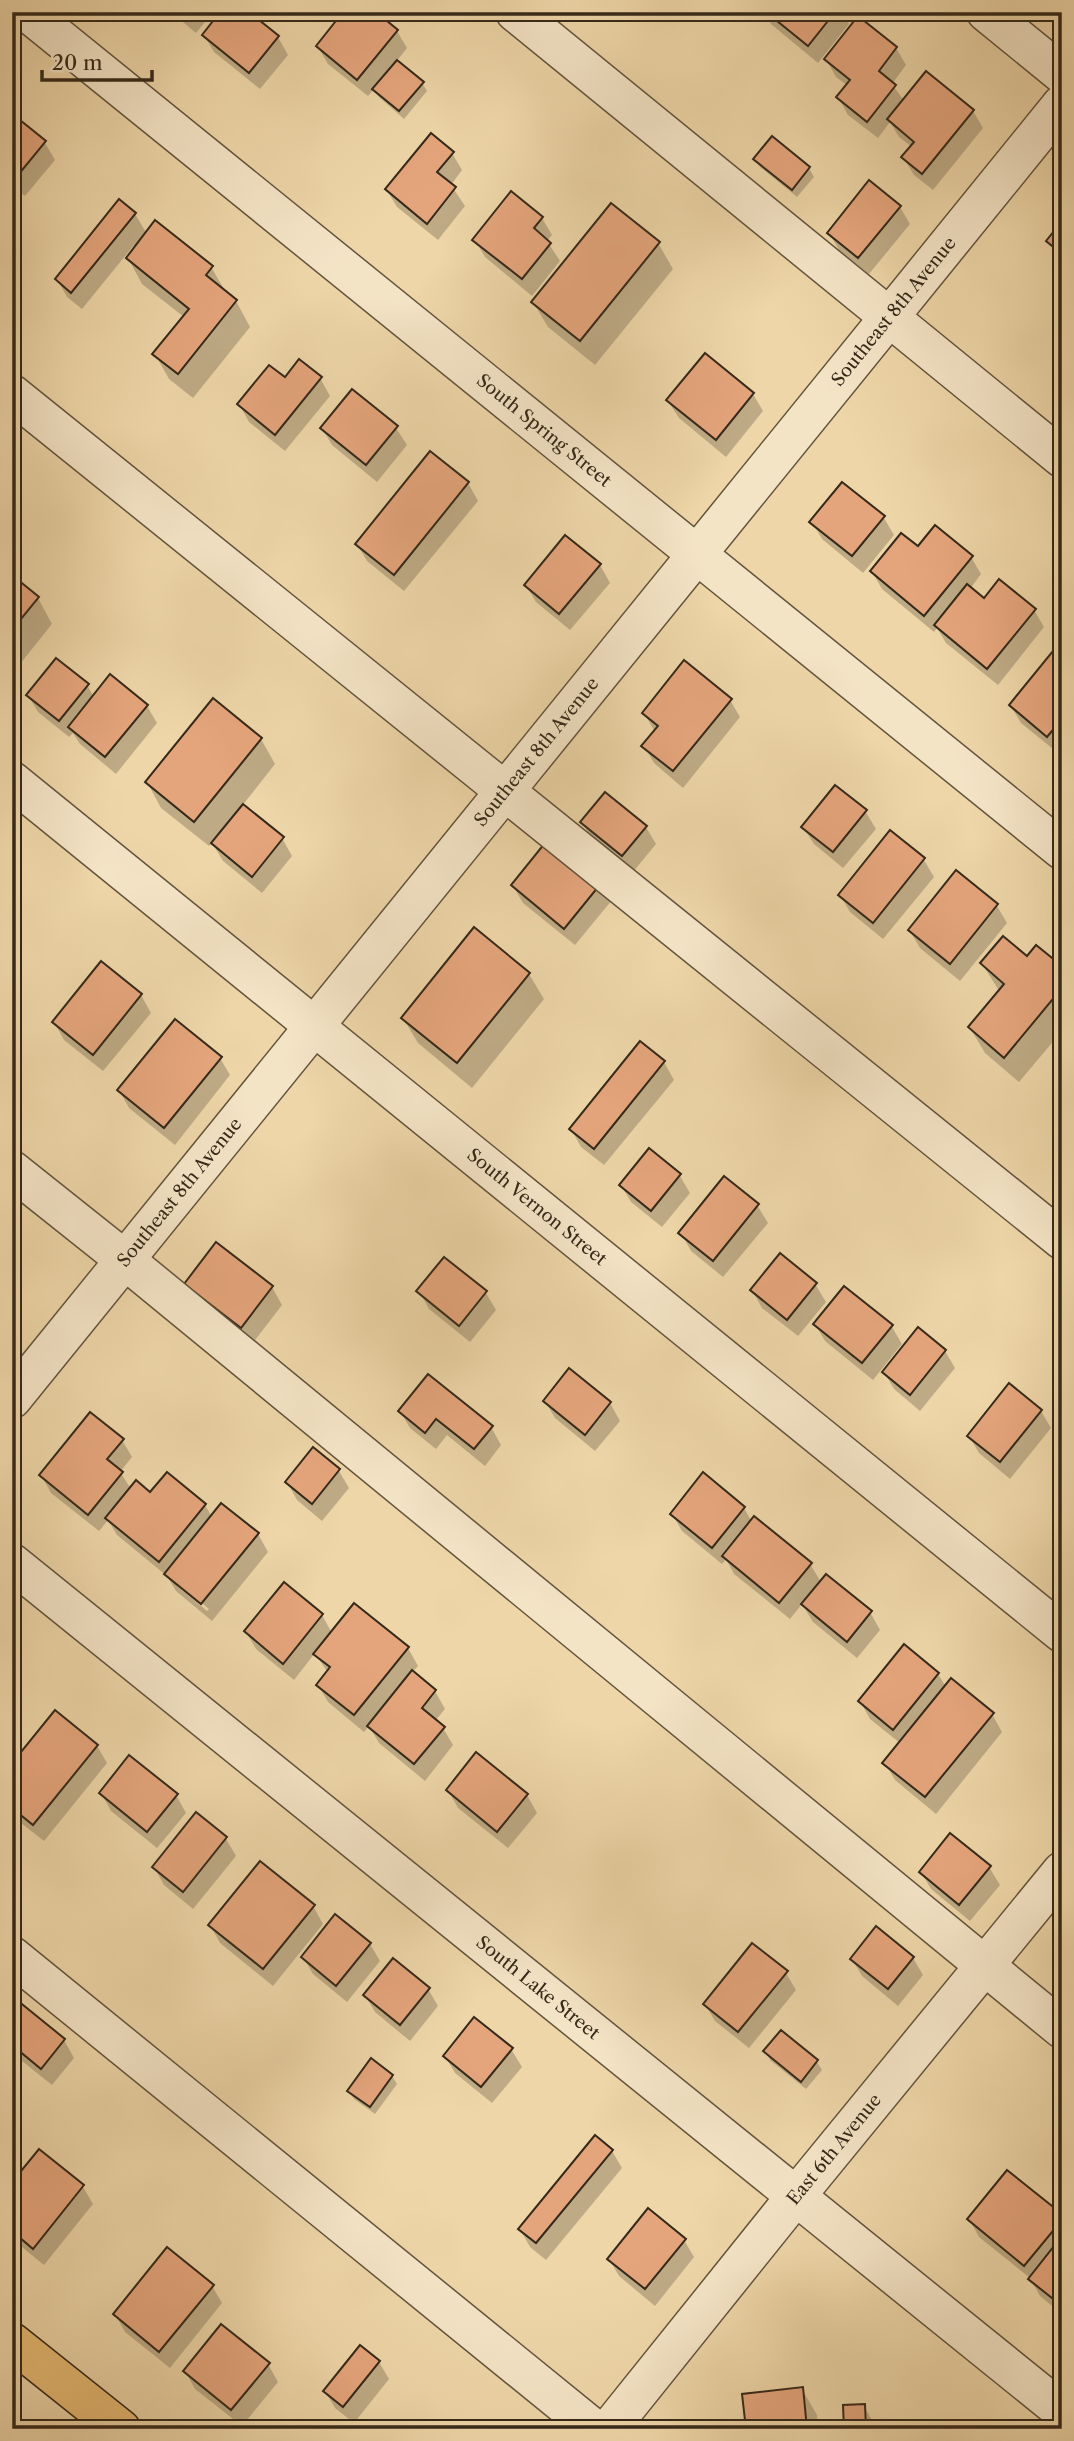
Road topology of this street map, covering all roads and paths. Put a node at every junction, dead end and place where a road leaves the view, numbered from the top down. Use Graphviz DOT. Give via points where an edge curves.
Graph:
graph roads {
  1 [pos="27,12"];
  2 [pos="515,12"];
  3 [pos="986,12"];
  4 [pos="1062,74"];
  5 [pos="1062,104"];
  6 [pos="889,316"];
  7 [pos="12,394"];
  8 [pos="1062,458"];
  9 [pos="696,554"];
  10 [pos="12,781"];
  11 [pos="505,791"];
  12 [pos="1062,850"];
  13 [pos="315,1027"];
  14 [pos="12,1170"];
  15 [pos="1062,1240"];
  16 [pos="125,1260"];
  17 [pos="12,1399"];
  18 [pos="12,1563"];
  19 [pos="1062,1633"];
  20 [pos="1062,1871"];
  21 [pos="12,1956"];
  22 [pos="985,1965"];
  23 [pos="1062,2029"];
  24 [pos="796,2196"];
  25 [pos="12,2342"];
  26 [pos="1062,2412"];
  27 [pos="121,2429"];
  28 [pos="594,2429"];
  29 [pos="609,2429"];
  1 -- 9 [label="street, South Spring Street"];
  2 -- 6 [label="street"];
  3 -- 4 [label="street"];
  5 -- 6 [label="street, Southeast 8th Avenue"];
  6 -- 8 [label="street"];
  6 -- 9 [label="street, Southeast 8th Avenue"];
  7 -- 11 [label="street"];
  9 -- 11 [label="street, Southeast 8th Avenue"];
  9 -- 12 [label="street, South Spring Street"];
  10 -- 13 [label="street, South Vernon Street"];
  11 -- 13 [label="street, Southeast 8th Avenue"];
  11 -- 15 [label="street"];
  13 -- 16 [label="street, Southeast 8th Avenue"];
  13 -- 19 [label="street, South Vernon Street"];
  14 -- 16 [label="street"];
  16 -- 17 [label="street, Southeast 8th Avenue"];
  16 -- 22 [label="street"];
  18 -- 24 [label="street, South Lake Street"];
  20 -- 22 [label="street, East 6th Avenue"];
  21 -- 28 [label="street"];
  22 -- 23 [label="street"];
  22 -- 24 [label="street, East 6th Avenue"];
  24 -- 26 [label="street, South Lake Street"];
  24 -- 29 [label="street, East 6th Avenue"];
  25 -- 27 [label="main road"];
}
